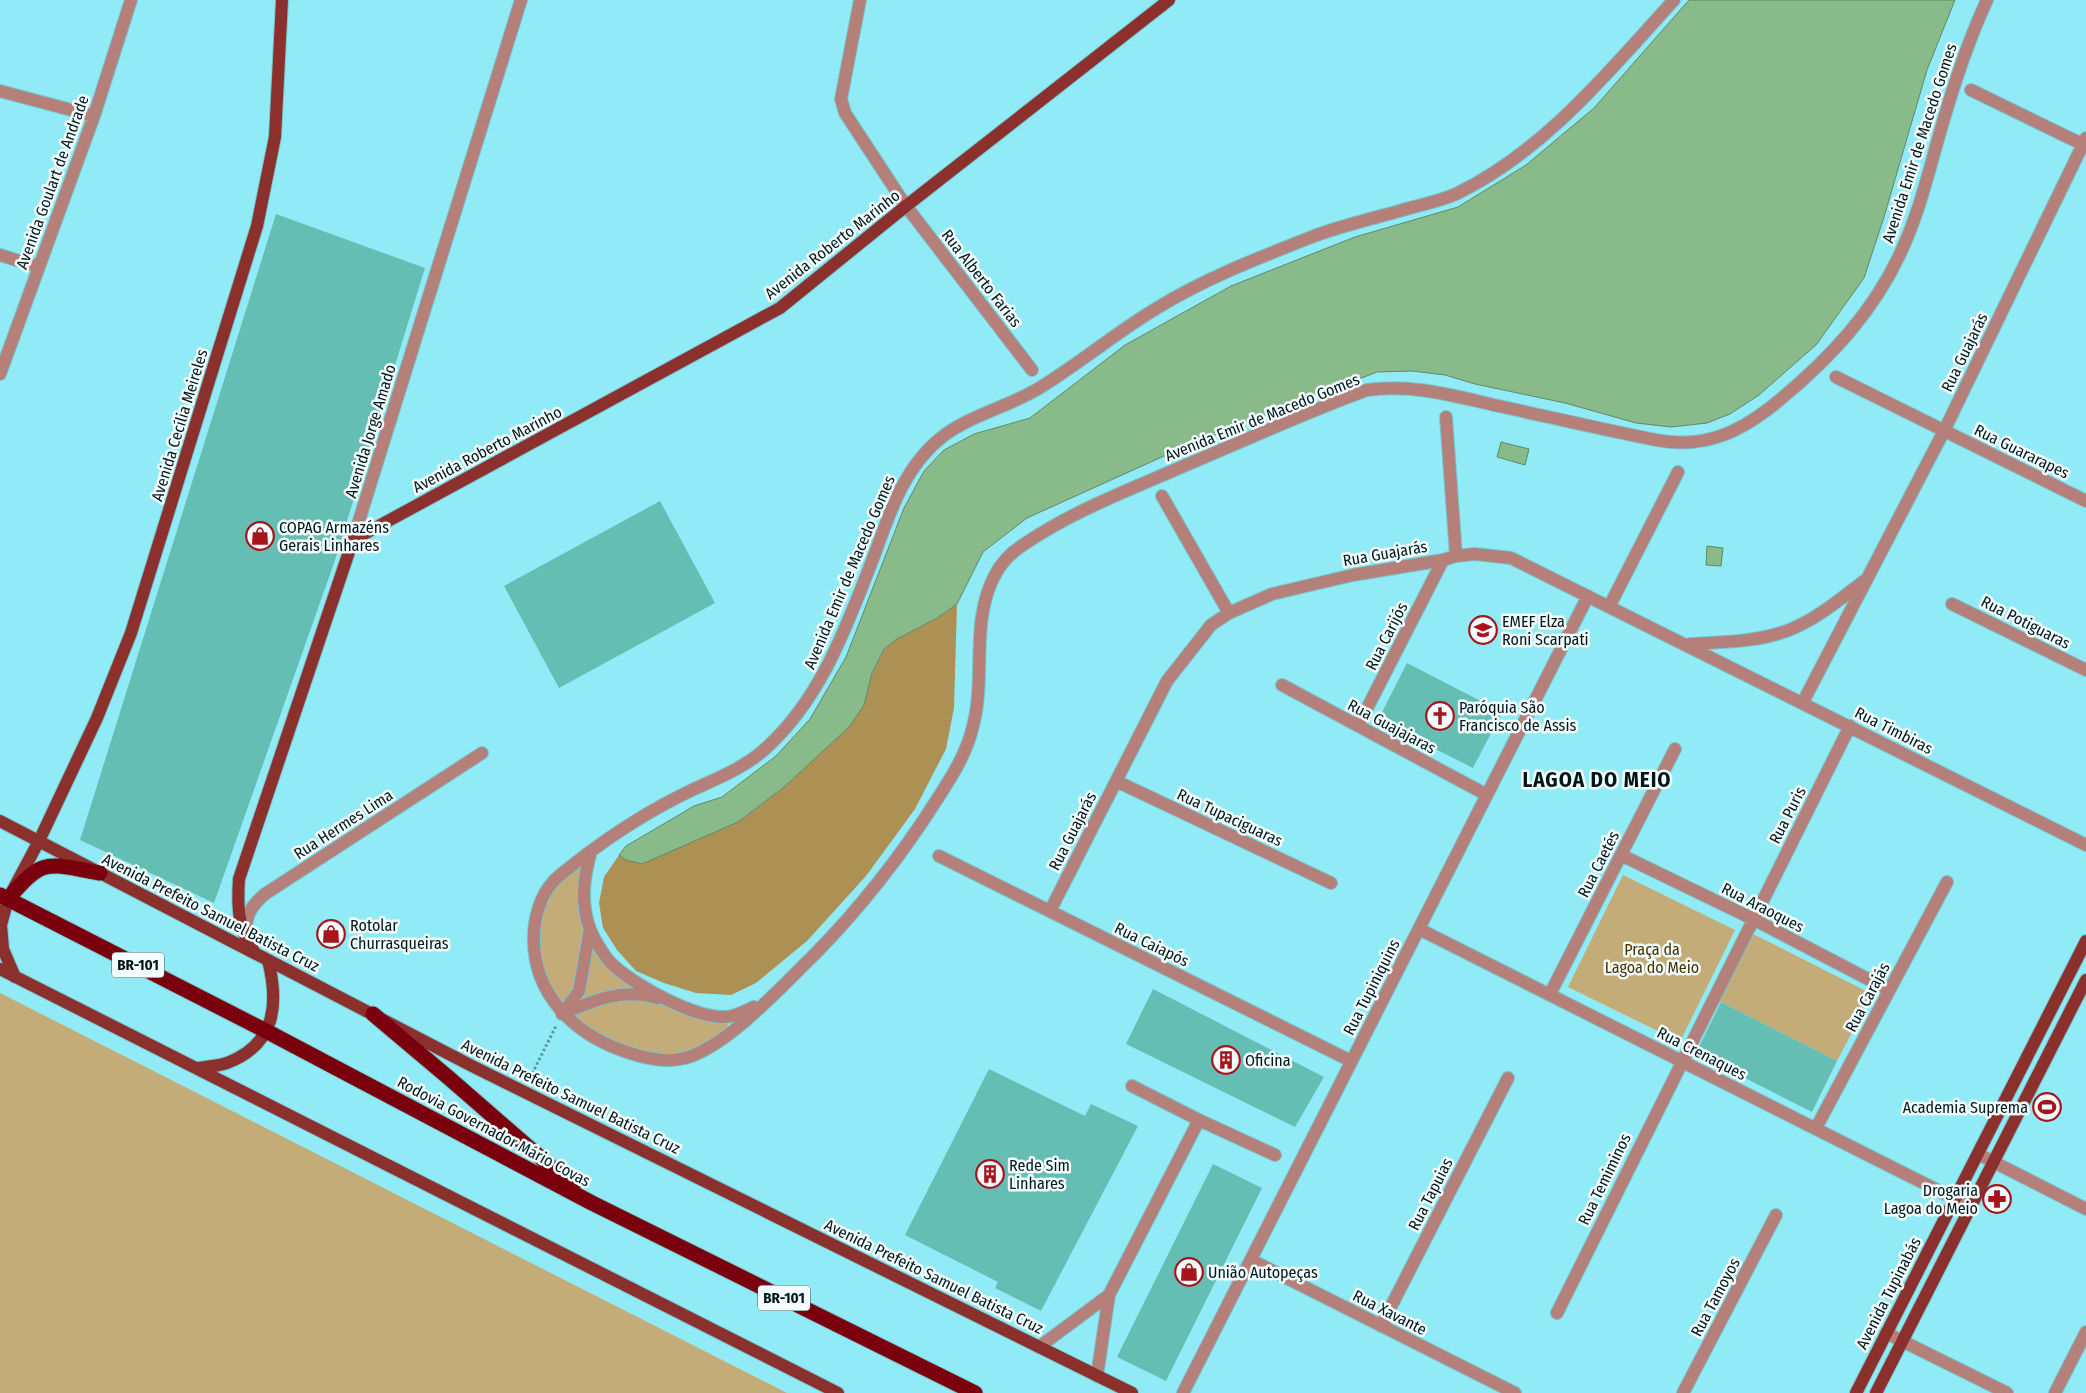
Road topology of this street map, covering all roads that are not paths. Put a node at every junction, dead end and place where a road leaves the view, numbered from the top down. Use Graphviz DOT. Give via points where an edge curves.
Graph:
graph roads {
  1 [pos="131,0"];
  2 [pos="282,0"];
  3 [pos="521,0"];
  4 [pos="860,0"];
  5 [pos="1169,0"];
  6 [pos="1674,0"];
  7 [pos="1987,0"];
  8 [pos="1971,90"];
  9 [pos="0,91"];
  10 [pos="94,116"];
  11 [pos="2085,143"];
  12 [pos="906,206"];
  13 [pos="0,255"];
  14 [pos="39,267"];
  15 [pos="1032,370"];
  16 [pos="0,374"];
  17 [pos="1836,377"];
  18 [pos="1446,417"];
  19 [pos="1944,431"];
  20 [pos="1678,472"];
  21 [pos="1162,496"];
  22 [pos="2086,501"];
  23 [pos="353,540"];
  24 [pos="1456,556"];
  25 [pos="1442,560"];
  26 [pos="1867,579"];
  27 [pos="1588,596"];
  28 [pos="1952,604"];
  29 [pos="1609,607"];
  30 [pos="1229,613"];
  31 [pos="1687,644"];
  32 [pos="2086,670"];
  33 [pos="1282,685"];
  34 [pos="1803,702"];
  35 [pos="1358,726"];
  36 [pos="1850,726"];
  37 [pos="1675,749"];
  38 [pos="482,753"];
  39 [pos="1116,781"];
  40 [pos="1487,795"];
  41 [pos="0,821"];
  42 [pos="39,841"];
  43 [pos="2086,844"];
  44 [pos="591,851"];
  45 [pos="1621,855"];
  46 [pos="939,856"];
  47 [pos="100,873"];
  48 [pos="1947,882"];
  49 [pos="1331,883"];
  50 [pos="4,897"];
  51 [pos="1050,912"];
  52 [pos="1753,919"];
  53 [pos="1419,928"];
  54 [pos="590,929"];
  55 [pos="244,938"];
  56 [pos="2086,941"];
  57 [pos="255,953"];
  58 [pos="268,960"];
  59 [pos="0,969"];
  60 [pos="2070,973"];
  61 [pos="15,977"];
  62 [pos="2086,981"];
  63 [pos="1889,990"];
  64 [pos="1550,994"];
  65 [pos="671,1002"];
  66 [pos="763,1003"];
  67 [pos="373,1014"];
  68 [pos="562,1014"];
  69 [pos="268,1032"];
  70 [pos="1351,1061"];
  71 [pos="1681,1061"];
  72 [pos="196,1068"];
  73 [pos="1508,1078"];
  74 [pos="1132,1086"];
  75 [pos="1199,1120"];
  76 [pos="1816,1128"];
  77 [pos="1978,1154"];
  78 [pos="1275,1155"];
  79 [pos="1994,1162"];
  80 [pos="1955,1199"];
  81 [pos="592,1203"];
  82 [pos="1971,1206"];
  83 [pos="2086,1209"];
  84 [pos="1776,1215"];
  85 [pos="1250,1260"];
  86 [pos="1109,1295"];
  87 [pos="1557,1313"];
  88 [pos="1381,1326"];
  89 [pos="2086,1332"];
  90 [pos="1886,1333"];
  91 [pos="1903,1341"];
  92 [pos="1039,1347"];
  93 [pos="1097,1376"];
  94 [pos="1511,1392"];
  95 [pos="838,1393"];
  96 [pos="975,1393"];
  97 [pos="1132,1393"];
  98 [pos="1183,1393"];
  99 [pos="1683,1393"];
  100 [pos="1856,1393"];
  101 [pos="1876,1393"];
  102 [pos="2007,1393"];
  103 [pos="2055,1393"];
  1 -- 10 [label="street, Avenida Goulart de Andrade"];
  2 -- 42 [label="main road, Avenida Cecília Meireles" via="274,136 257,226 131,633 97,718"];
  3 -- 23 [label="street, Avenida Jorge Amado"];
  4 -- 12 [label="street, Rua Alberto Farias" via="841,99 852,126"];
  5 -- 12 [label="main road, Avenida Roberto Marinho"];
  6 -- 44 [label="street, Avenida Emir de Macedo Gomes" via="1540,139 1486,176 1453,195 1319,234 1201,285 1155,309 1035,392 998,410 970,418 944,435 918,458 897,493 834,652 815,691 789,725 751,759 726,775 628,824"];
  7 -- 66 [label="street, Avenida Emir de Macedo Gomes" via="1900,254 1873,300 1851,332 1819,367 1769,409 1731,431 1705,442 1687,444 1434,392 1392,386 1367,390 1152,480 1064,520 1014,550 996,573 985,602 980,629 974,725 954,774 911,841 878,884 836,932"];
  8 -- 11 [label="street"];
  9 -- 10 [label="street"];
  10 -- 14 [label="street, Avenida Goulart de Andrade"];
  11 -- 19 [label="street, Rua Guajarás"];
  12 -- 15 [label="street, Rua Alberto Farias"];
  12 -- 23 [label="main road, Avenida Roberto Marinho" via="780,308"];
  13 -- 14 [label="street"];
  14 -- 16 [label="street, Avenida Goulart de Andrade"];
  17 -- 19 [label="street, Rua Guararapes"];
  18 -- 24 [label="street"];
  19 -- 22 [label="street, Rua Guararapes"];
  19 -- 26 [label="street, Rua Guajarás"];
  20 -- 29 [label="street"];
  21 -- 30 [label="street"];
  23 -- 55 [label="main road, Avenida Jorge Amado" via="239,879 237,902"];
  24 -- 25 [label="street, Rua Guajarás"];
  24 -- 27 [label="street, Rua Guajarás" via="1475,554 1511,558"];
  25 -- 30 [label="street, Rua Guajarás" via="1353,574 1281,592"];
  25 -- 35 [label="street, Rua Carijós"];
  26 -- 31 [label="street, Rua Guajarás" via="1822,613 1789,630 1756,639"];
  26 -- 34 [label="street, Rua Guajarás"];
  27 -- 29 [label="street, Rua Guajarás"];
  27 -- 40 [label="street, Rua Tupiniquins"];
  28 -- 32 [label="street, Rua Potiguaras"];
  29 -- 31 [label="street, Rua Guajarás"];
  30 -- 39 [label="street, Rua Guajarás" via="1211,625 1167,681"];
  31 -- 34 [label="street, Rua Timbiras"];
  33 -- 35 [label="street, Rua Guajajaras"];
  34 -- 36 [label="street, Rua Timbiras"];
  35 -- 40 [label="street, Rua Guajajaras"];
  36 -- 43 [label="street, Rua Timbiras"];
  36 -- 52 [label="street, Rua Puris"];
  37 -- 45 [label="street, Rua Caetés"];
  38 -- 55 [label="street, Rua Hermes Lima" via="265,894 252,905 246,919"];
  39 -- 49 [label="street, Rua Tupaciguaras"];
  39 -- 51 [label="street, Rua Guajarás"];
  40 -- 53 [label="street, Rua Tupiniquins"];
  41 -- 42 [label="main road, Avenida Prefeito Samuel Batista Cruz"];
  42 -- 47 [label="main road, Avenida Prefeito Samuel Batista Cruz"];
  42 -- 50 [label="main road, Avenida Cecília Meireles"];
  44 -- 54 [label="street, Avenida Emir de Macedo Gomes" via="583,880"];
  44 -- 68 [label="street, Avenida Emir de Macedo Gomes" via="552,882 537,909 533,939 538,974"];
  45 -- 52 [label="street, Rua Araoques"];
  45 -- 64 [label="street, Rua Caetés"];
  46 -- 51 [label="street, Rua Caiapós"];
  47 -- 50 [label="highway" via="51,865 28,876"];
  47 -- 57 [label="main road, Avenida Prefeito Samuel Batista Cruz"];
  48 -- 63 [label="street, Rua Carajás"];
  50 -- 61 [label="main road, Avenida Cecília Meireles" via="3,949"];
  50 -- 69 [label="highway, Rodovia Governador Mário Covas / BR-101"];
  51 -- 70 [label="street, Rua Caiapós"];
  52 -- 63 [label="street, Rua Araoques"];
  52 -- 71 [label="street, Rua Puris"];
  53 -- 64 [label="street, Rua Crenaques"];
  53 -- 70 [label="street, Rua Tupiniquins"];
  54 -- 65 [label="street, Avenida Emir de Macedo Gomes" via="609,961"];
  54 -- 68 [label="street" via="579,991"];
  55 -- 57 [label="main road, Avenida Jorge Amado"];
  56 -- 60 [label="main road, Avenida Tupinabás"];
  57 -- 58 [label="main road, Avenida Prefeito Samuel Batista Cruz"];
  58 -- 67 [label="main road, Avenida Prefeito Samuel Batista Cruz"];
  58 -- 69 [label="main road" via="274,983"];
  59 -- 61 [label="main road"];
  60 -- 62 [label="street"];
  60 -- 77 [label="main road, Avenida Tupinabás"];
  61 -- 72 [label="main road"];
  62 -- 79 [label="main road"];
  63 -- 76 [label="street, Rua Carajás"];
  64 -- 71 [label="street, Rua Crenaques"];
  65 -- 66 [label="street, Avenida Emir de Macedo Gomes" via="701,1014 732,1016"];
  65 -- 68 [label="street" via="644,994 602,997"];
  66 -- 68 [label="street, Avenida Emir de Macedo Gomes" via="722,1039 684,1059 657,1060 604,1044"];
  67 -- 81 [label="highway"];
  67 -- 92 [label="main road, Avenida Prefeito Samuel Batista Cruz"];
  69 -- 72 [label="main road" via="251,1048 227,1063"];
  69 -- 81 [label="highway, Rodovia Governador Mário Covas / BR-101"];
  70 -- 85 [label="street, Rua Tupiniquins"];
  71 -- 76 [label="street, Rua Crenaques"];
  71 -- 87 [label="street, Rua Temiminos"];
  72 -- 95 [label="main road"];
  73 -- 88 [label="street, Rua Tapuias"];
  74 -- 75 [label="street"];
  75 -- 78 [label="street"];
  75 -- 86 [label="street"];
  76 -- 80 [label="street, Rua Crenaques"];
  77 -- 79 [label="street"];
  77 -- 80 [label="main road, Avenida Tupinabás"];
  79 -- 82 [label="main road"];
  79 -- 83 [label="street"];
  80 -- 82 [label="street, Rua Crenaques"];
  80 -- 90 [label="main road, Avenida Tupinabás"];
  81 -- 96 [label="highway, Rodovia Governador Mário Covas / BR-101"];
  82 -- 91 [label="main road"];
  84 -- 99 [label="street, Rua Tamoyos"];
  85 -- 88 [label="street, Rua Xavante"];
  85 -- 98 [label="street, Rua Tupiniquins"];
  86 -- 92 [label="street"];
  86 -- 93 [label="street"];
  88 -- 94 [label="street, Rua Xavante"];
  89 -- 103 [label="street"];
  90 -- 91 [label="street"];
  90 -- 100 [label="main road, Avenida Tupinabás"];
  91 -- 101 [label="main road"];
  91 -- 102 [label="street"];
  92 -- 93 [label="main road, Avenida Prefeito Samuel Batista Cruz"];
  93 -- 97 [label="main road, Avenida Prefeito Samuel Batista Cruz"];
}
